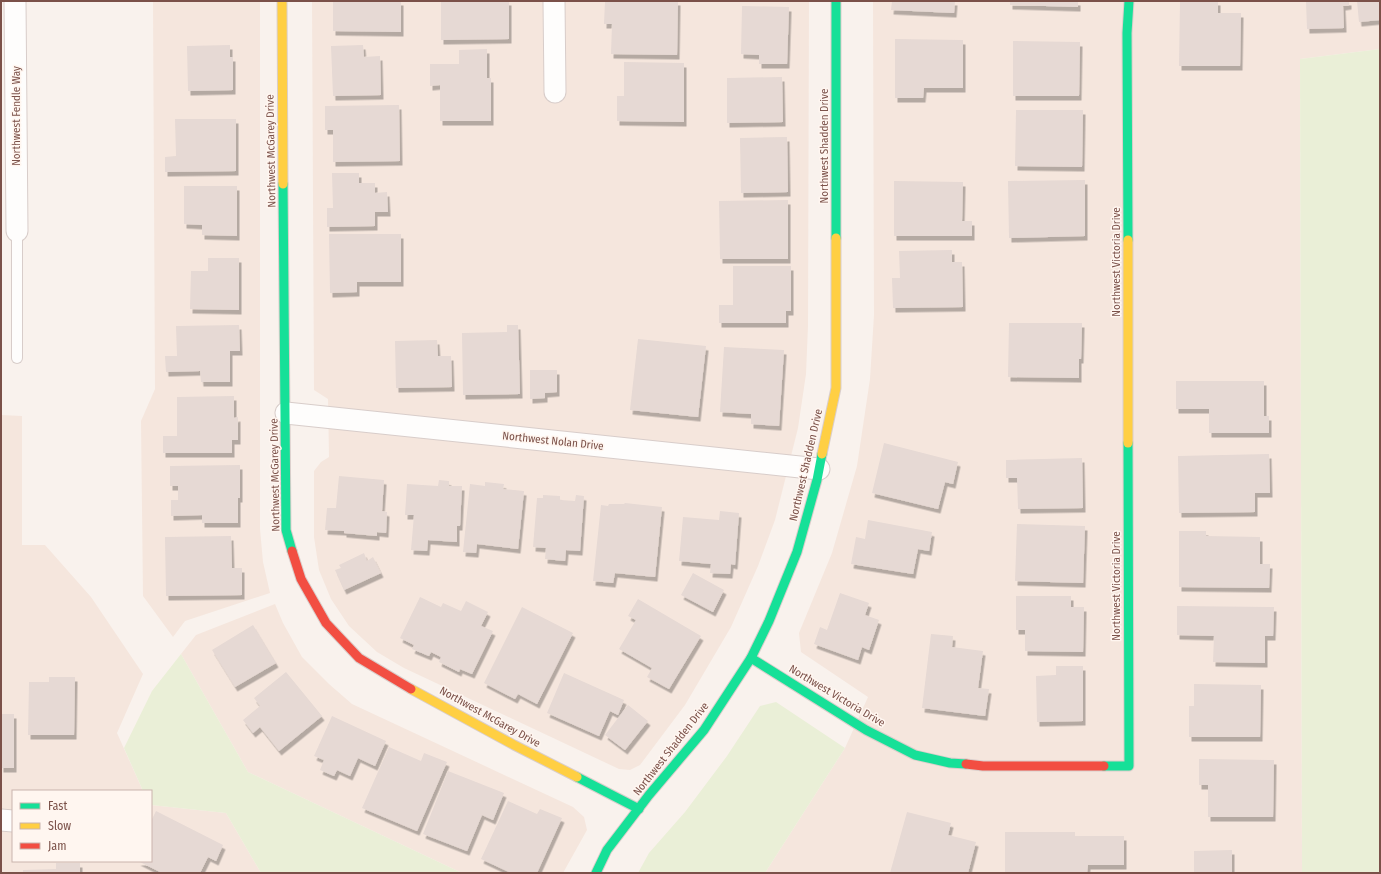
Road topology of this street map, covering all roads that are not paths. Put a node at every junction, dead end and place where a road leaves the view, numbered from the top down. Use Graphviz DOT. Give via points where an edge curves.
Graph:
graph roads {
  1 [pos="15,1"];
  2 [pos="282,1"];
  3 [pos="554,1"];
  4 [pos="836,1"];
  5 [pos="1129,1"];
  6 [pos="555,92"];
  7 [pos="17,231"];
  8 [pos="18,358"];
  9 [pos="286,413"];
  10 [pos="819,469"];
  11 [pos="751,658"];
  12 [pos="639,809"];
  13 [pos="1,820"];
  14 [pos="12,821"];
  15 [pos="596,873"];
  1 -- 7 [label="street, Northwest Fendle Way"];
  2 -- 9 [label="street, Northwest McGarey Drive"];
  3 -- 6 [label="street"];
  4 -- 10 [label="street, Northwest Shadden Drive" via="836,388"];
  5 -- 11 [label="street, Northwest Victoria Drive" via="1129,766 983,766 950,763 915,755 866,730"];
  7 -- 8 [label="lane"];
  9 -- 10 [label="street, Northwest Nolan Drive"];
  9 -- 12 [label="street, Northwest McGarey Drive" via="286,530 301,579 326,623 359,658 392,678 514,745"];
  10 -- 11 [label="street, Northwest Shadden Drive" via="797,552"];
  11 -- 12 [label="street, Northwest Shadden Drive" via="704,730"];
  12 -- 15 [label="street, Northwest Shadden Drive" via="607,850"];
  13 -- 14 [label="street"];
}
